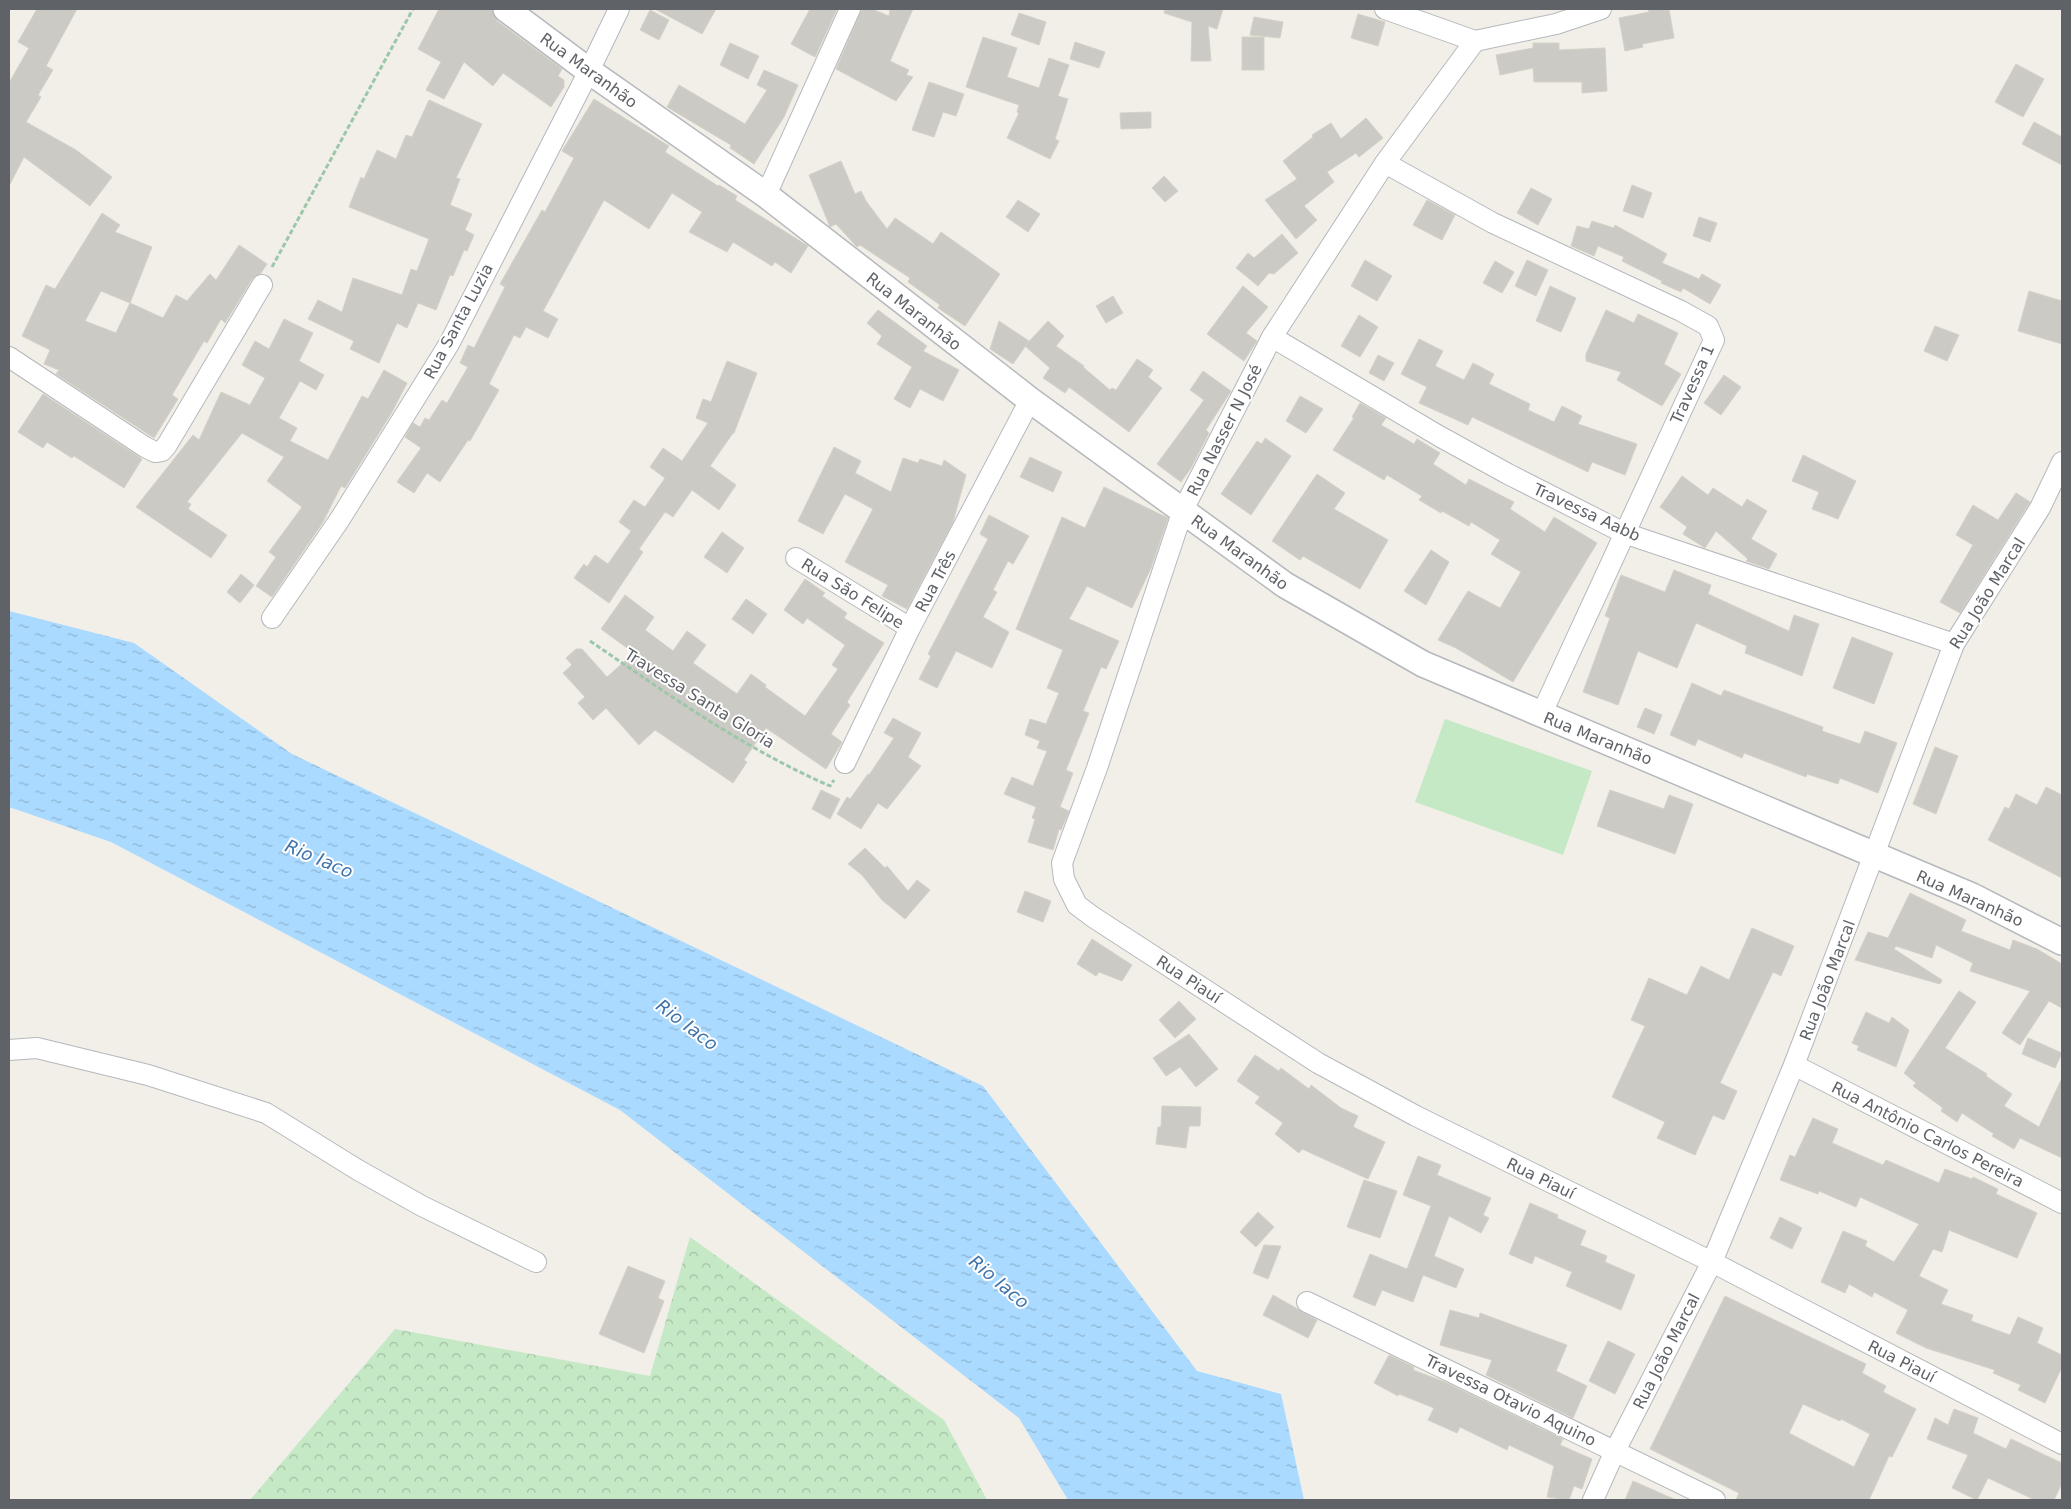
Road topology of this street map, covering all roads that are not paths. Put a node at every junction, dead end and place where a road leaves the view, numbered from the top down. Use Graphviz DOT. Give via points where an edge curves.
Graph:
graph roads {
  1 [pos="506,9"];
  2 [pos="618,9"];
  3 [pos="850,9"];
  4 [pos="1384,9"];
  5 [pos="1601,9"];
  6 [pos="1475,42"];
  7 [pos="589,71"];
  8 [pos="1385,163"];
  9 [pos="766,195"];
  10 [pos="262,285"];
  11 [pos="1272,337"];
  12 [pos="9,357"];
  13 [pos="1030,400"];
  14 [pos="2062,462"];
  15 [pos="1183,510"];
  16 [pos="1624,533"];
  17 [pos="796,558"];
  18 [pos="272,618"];
  19 [pos="910,628"];
  20 [pos="1954,644"];
  21 [pos="1541,715"];
  22 [pos="845,763"];
  23 [pos="1874,856"];
  24 [pos="1062,863"];
  25 [pos="2062,942"];
  26 [pos="9,1050"];
  27 [pos="1794,1064"];
  28 [pos="2062,1203"];
  29 [pos="536,1262"];
  30 [pos="1712,1262"];
  31 [pos="1307,1302"];
  32 [pos="2062,1444"];
  33 [pos="1615,1450"];
  34 [pos="1593,1500"];
  35 [pos="1714,1500"];
  1 -- 7 [label="street, Rua Maranhão"];
  2 -- 7 [label="street, Rua Santa Luzia"];
  3 -- 9 [label="street"];
  4 -- 6 [label="street"];
  5 -- 6 [label="street" via="1556,24"];
  6 -- 8 [label="street, Rua Nasser N José"];
  7 -- 9 [label="street, Rua Maranhão"];
  7 -- 18 [label="street, Rua Santa Luzia" via="449,344 340,519"];
  8 -- 11 [label="street, Rua Nasser N José"];
  8 -- 16 [label="street, Travessa 1" via="1493,223 1708,326 1714,340"];
  9 -- 13 [label="street, Rua Maranhão"];
  10 -- 12 [label="street" via="162,451 155,452 145,447"];
  11 -- 15 [label="street, Rua Nasser N José"];
  11 -- 16 [label="street, Travessa Aabb" via="1439,436"];
  13 -- 15 [label="street, Rua Maranhão"];
  13 -- 19 [label="street, Rua Três"];
  14 -- 20 [label="street, Rua João Marcal" via="2040,508"];
  15 -- 21 [label="street, Rua Maranhão" via="1285,585 1345,621 1423,664"];
  15 -- 24 [label="street, Rua Nasser N José"];
  16 -- 20 [label="street, Travessa Aabb"];
  16 -- 21 [label="street, Travessa 1"];
  17 -- 19 [label="street, Rua São Felipe"];
  19 -- 22 [label="street, Rua Três"];
  20 -- 23 [label="street, Rua João Marcal"];
  21 -- 23 [label="street, Rua Maranhão"];
  23 -- 25 [label="street, Rua Maranhão" via="1972,896"];
  23 -- 27 [label="street, Rua João Marcal"];
  24 -- 30 [label="street, Rua Piauí" via="1064,879 1077,905 1318,1063 1416,1116"];
  26 -- 29 [label="street" via="37,1048 148,1075 266,1113 398,1193"];
  27 -- 28 [label="street, Rua Antônio Carlos Pereira"];
  27 -- 30 [label="street, Rua João Marcal"];
  30 -- 32 [label="street, Rua Piauí"];
  30 -- 33 [label="street, Rua João Marcal"];
  31 -- 33 [label="street, Travessa Otavio Aquino"];
  33 -- 34 [label="street, Rua João Marcal"];
  33 -- 35 [label="street, Travessa Otavio Aquino"];
}
